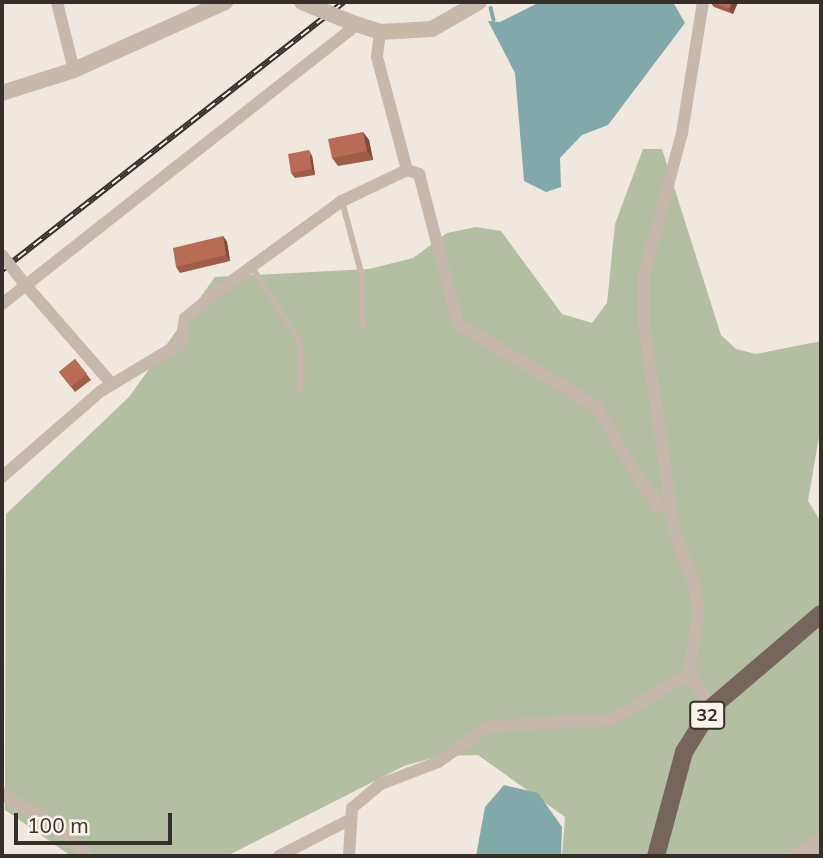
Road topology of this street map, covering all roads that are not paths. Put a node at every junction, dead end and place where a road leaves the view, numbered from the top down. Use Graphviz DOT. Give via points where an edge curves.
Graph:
graph roads {
  1 [pos="57,2"];
  2 [pos="302,2"];
  3 [pos="480,2"];
  4 [pos="703,2"];
  5 [pos="216,3"];
  6 [pos="353,23"];
  7 [pos="380,32"];
  8 [pos="74,70"];
  9 [pos="2,93"];
  10 [pos="408,170"];
  11 [pos="342,201"];
  12 [pos="2,255"];
  13 [pos="251,266"];
  14 [pos="24,283"];
  15 [pos="2,304"];
  16 [pos="363,326"];
  17 [pos="112,384"];
  18 [pos="300,391"];
  19 [pos="2,477"];
  20 [pos="671,511"];
  21 [pos="821,614"];
  22 [pos="690,674"];
  23 [pos="712,707"];
  24 [pos="2,794"];
  25 [pos="347,821"];
  26 [pos="821,840"];
  27 [pos="89,856"];
  28 [pos="279,856"];
  29 [pos="349,856"];
  30 [pos="656,856"];
  31 [pos="793,856"];
  1 -- 8 [label="street"];
  2 -- 6 [label="street, bridge"];
  3 -- 7 [label="street" via="432,29"];
  4 -- 20 [label="street" via="682,132 644,276 651,388"];
  5 -- 8 [label="street"];
  6 -- 7 [label="street"];
  6 -- 14 [label="street"];
  7 -- 10 [label="street" via="377,57"];
  8 -- 9 [label="street"];
  10 -- 11 [label="street"];
  10 -- 20 [label="street" via="419,174 458,324 596,406 639,479 659,507"];
  11 -- 13 [label="street"];
  11 -- 16 [label="lane" via="362,276"];
  12 -- 14 [label="street, bridge"];
  13 -- 17 [label="street" via="185,318 181,343"];
  13 -- 18 [label="lane" via="300,342"];
  14 -- 15 [label="street"];
  14 -- 17 [label="street"];
  17 -- 19 [label="street"];
  20 -- 22 [label="street" via="698,613"];
  21 -- 23 [label="main road, 32"];
  22 -- 23 [label="street"];
  22 -- 25 [label="street" via="611,720 491,726 438,762 381,784 352,808"];
  23 -- 30 [label="main road, 32" via="684,752"];
  24 -- 27 [label="street" via="62,829"];
  25 -- 28 [label="street"];
  25 -- 29 [label="street"];
  26 -- 31 [label="street"];
}
